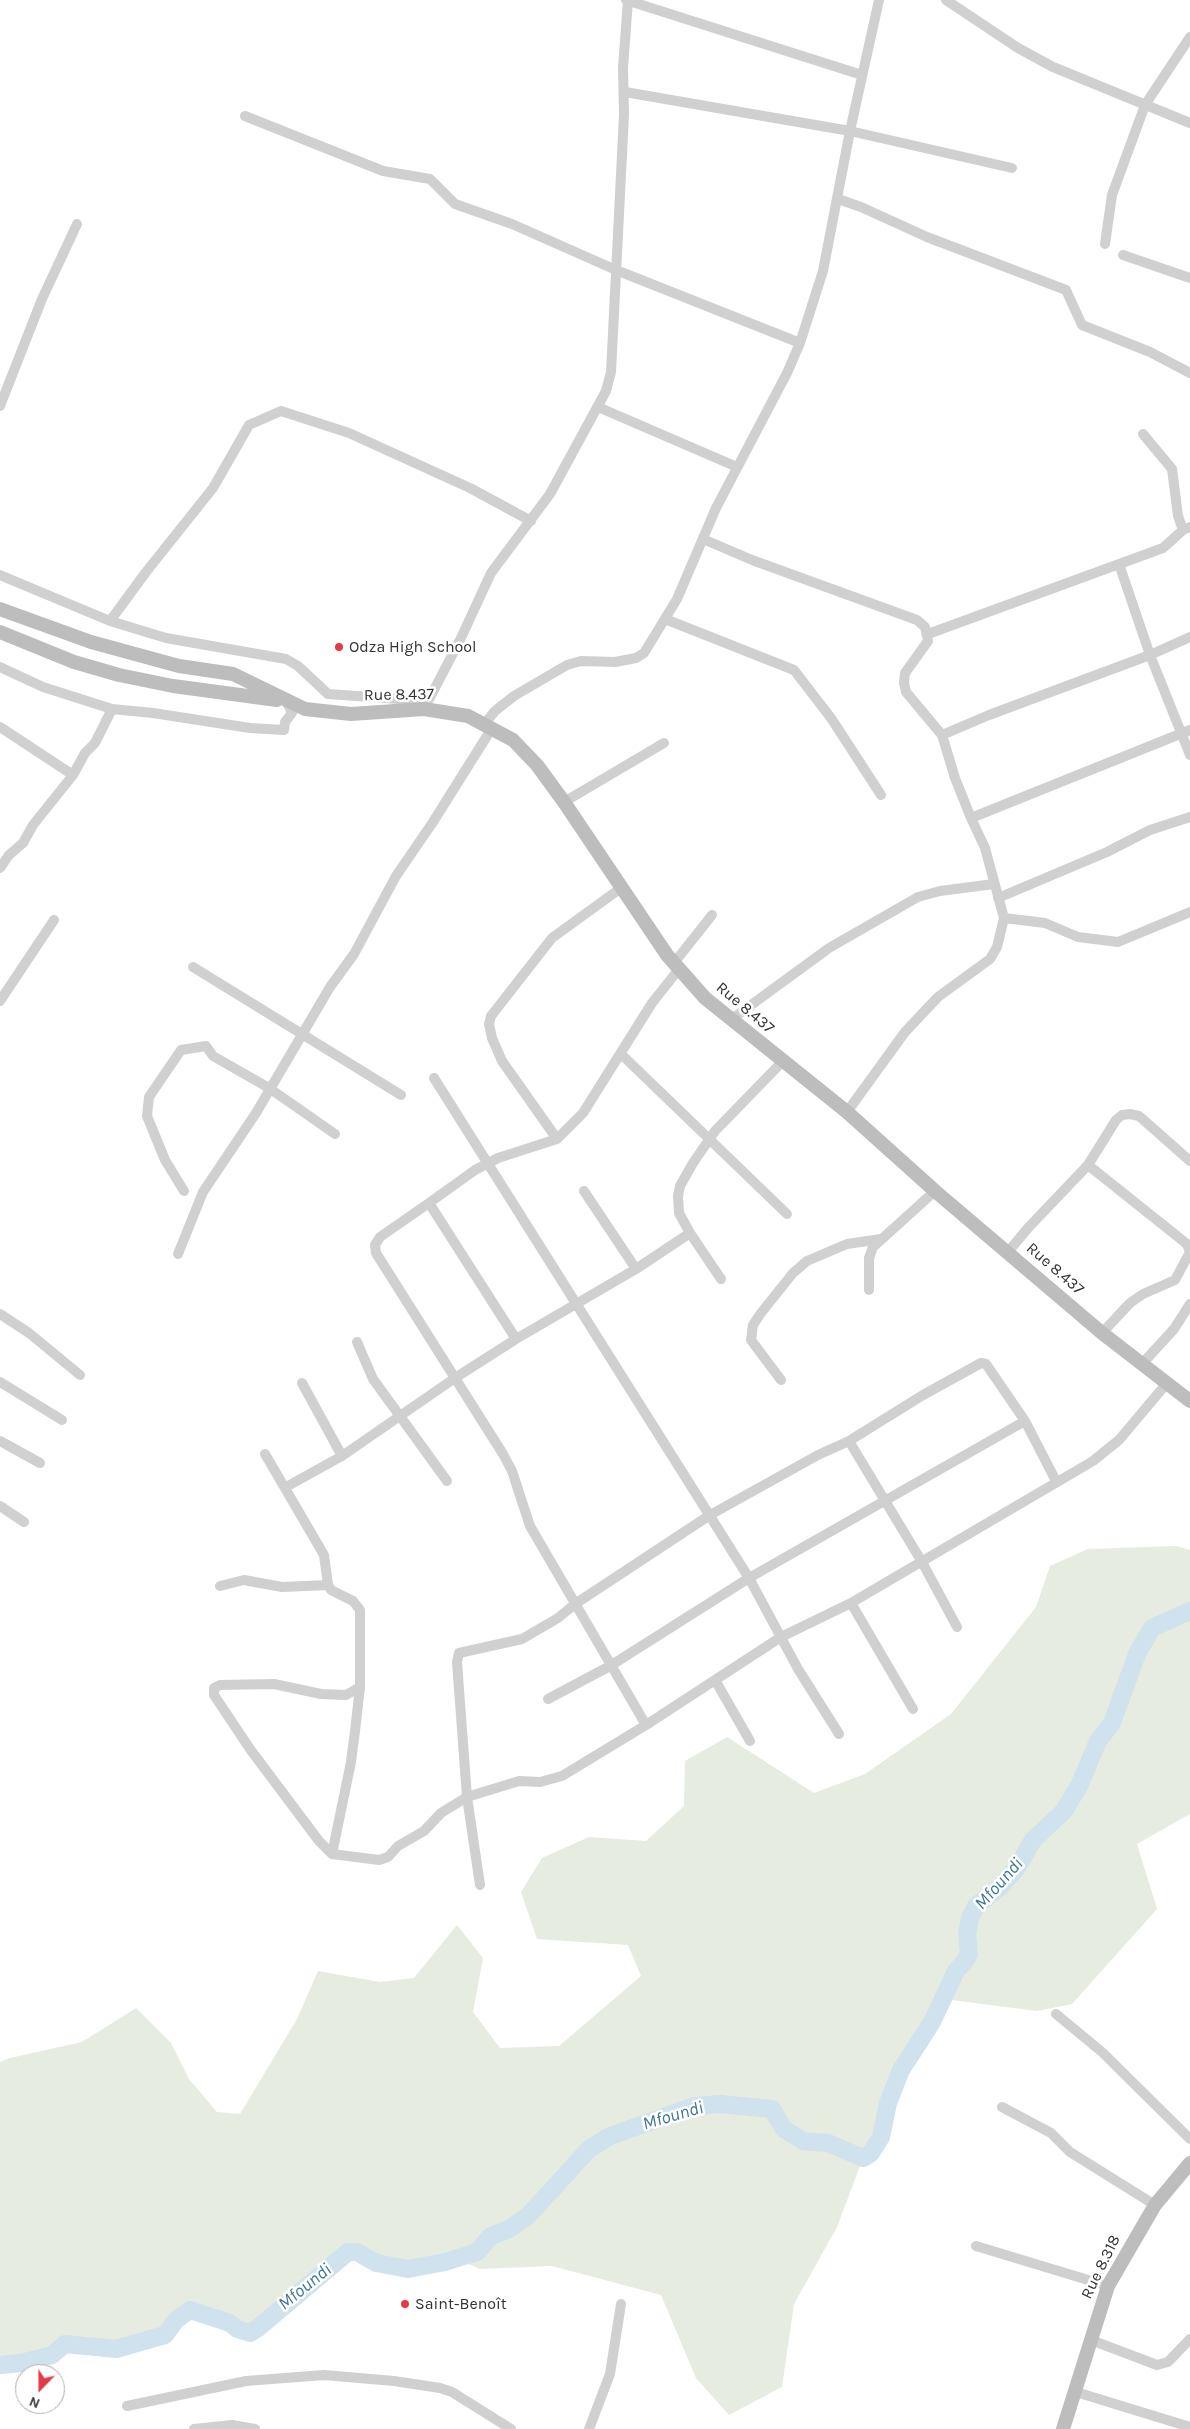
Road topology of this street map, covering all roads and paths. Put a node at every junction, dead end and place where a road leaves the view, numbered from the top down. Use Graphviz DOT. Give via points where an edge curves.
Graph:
graph roads {
  1 [pos="628,0"];
  2 [pos="878,0"];
  3 [pos="946,0"];
  4 [pos="1190,36"];
  5 [pos="862,75"];
  6 [pos="625,92"];
  7 [pos="1145,105"];
  8 [pos="245,116"];
  9 [pos="1190,123"];
  10 [pos="850,131"];
  11 [pos="1012,168"];
  12 [pos="838,199"];
  13 [pos="77,224"];
  14 [pos="1106,244"];
  15 [pos="1123,255"];
  16 [pos="616,270"];
  17 [pos="1190,278"];
  18 [pos="800,343"];
  19 [pos="1190,373"];
  20 [pos="0,406"];
  21 [pos="598,407"];
  22 [pos="1143,434"];
  23 [pos="737,467"];
  24 [pos="531,521"];
  25 [pos="1186,528"];
  26 [pos="703,539"];
  27 [pos="1119,564"];
  28 [pos="0,575"];
  29 [pos="0,609"];
  30 [pos="665,619"];
  31 [pos="110,621"];
  32 [pos="0,632"];
  33 [pos="928,634"];
  34 [pos="1190,637"];
  35 [pos="1150,656"];
  36 [pos="0,667"];
  37 [pos="287,702"];
  38 [pos="112,709"];
  39 [pos="424,709"];
  40 [pos="488,726"];
  41 [pos="0,728"];
  42 [pos="1185,732"];
  43 [pos="942,735"];
  44 [pos="664,743"];
  45 [pos="1190,755"];
  46 [pos="72,775"];
  47 [pos="881,795"];
  48 [pos="564,802"];
  49 [pos="971,818"];
  50 [pos="1190,818"];
  51 [pos="0,868"];
  52 [pos="994,884"];
  53 [pos="621,888"];
  54 [pos="998,898"];
  55 [pos="1190,912"];
  56 [pos="712,915"];
  57 [pos="1004,918"];
  58 [pos="54,920"];
  59 [pos="676,966"];
  60 [pos="193,967"];
  61 [pos="0,1001"];
  62 [pos="732,1019"];
  63 [pos="302,1035"];
  64 [pos="621,1054"];
  65 [pos="783,1061"];
  66 [pos="434,1078"];
  67 [pos="269,1088"];
  68 [pos="401,1094"];
  69 [pos="848,1112"];
  70 [pos="335,1134"];
  71 [pos="710,1138"];
  72 [pos="557,1139"];
  73 [pos="1190,1161"];
  74 [pos="486,1164"];
  75 [pos="1088,1165"];
  76 [pos="184,1191"];
  77 [pos="584,1191"];
  78 [pos="935,1191"];
  79 [pos="429,1203"];
  80 [pos="787,1214"];
  81 [pos="690,1233"];
  82 [pos="881,1240"];
  83 [pos="1008,1252"];
  84 [pos="178,1254"];
  85 [pos="636,1269"];
  86 [pos="721,1279"];
  87 [pos="869,1290"];
  88 [pos="1190,1304"];
  89 [pos="576,1306"];
  90 [pos="0,1314"];
  91 [pos="1102,1333"];
  92 [pos="516,1339"];
  93 [pos="357,1342"];
  94 [pos="1141,1365"];
  95 [pos="80,1375"];
  96 [pos="455,1378"];
  97 [pos="781,1380"];
  98 [pos="0,1382"];
  99 [pos="302,1383"];
  100 [pos="1167,1383"];
  101 [pos="1190,1401"];
  102 [pos="400,1416"];
  103 [pos="62,1420"];
  104 [pos="1025,1421"];
  105 [pos="0,1441"];
  106 [pos="849,1441"];
  107 [pos="266,1454"];
  108 [pos="342,1456"];
  109 [pos="40,1464"];
  110 [pos="447,1481"];
  111 [pos="1056,1481"];
  112 [pos="286,1487"];
  113 [pos="886,1500"];
  114 [pos="0,1506"];
  115 [pos="710,1515"];
  116 [pos="24,1522"];
  117 [pos="922,1562"];
  118 [pos="749,1578"];
  119 [pos="328,1585"];
  120 [pos="220,1586"];
  121 [pos="851,1603"];
  122 [pos="575,1604"];
  123 [pos="957,1627"];
  124 [pos="781,1637"];
  125 [pos="610,1666"];
  126 [pos="715,1680"];
  127 [pos="360,1687"];
  128 [pos="548,1699"];
  129 [pos="913,1709"];
  130 [pos="646,1725"];
  131 [pos="839,1734"];
  132 [pos="750,1741"];
  133 [pos="467,1797"];
  134 [pos="332,1854"];
  135 [pos="480,1885"];
  136 [pos="1056,2014"];
  137 [pos="1002,2107"];
  138 [pos="1190,2139"];
  139 [pos="1190,2163"];
  140 [pos="1155,2205"];
  141 [pos="976,2246"];
  142 [pos="1108,2286"];
  143 [pos="621,2304"];
  144 [pos="1190,2339"];
  145 [pos="1091,2340"];
  146 [pos="1076,2392"];
  147 [pos="127,2406"];
  148 [pos="1190,2427"];
  149 [pos="194,2429"];
  150 [pos="255,2429"];
  151 [pos="510,2429"];
  152 [pos="589,2429"];
  153 [pos="1063,2429"];
  1 -- 5 [label="street"];
  1 -- 6 [label="street" via="623,68"];
  2 -- 5 [label="street"];
  3 -- 7 [label="street" via="1053,67"];
  4 -- 7 [label="street"];
  5 -- 10 [label="street"];
  6 -- 10 [label="street"];
  6 -- 16 [label="street"];
  7 -- 9 [label="street"];
  7 -- 14 [label="street" via="1112,195"];
  8 -- 16 [label="street" via="383,171 430,179 455,204 512,224"];
  10 -- 11 [label="street"];
  10 -- 12 [label="street"];
  12 -- 18 [label="street" via="823,271"];
  12 -- 19 [label="street" via="1066,290 1082,326 1150,352"];
  13 -- 20 [label="street" via="42,299"];
  15 -- 17 [label="street"];
  16 -- 18 [label="street"];
  16 -- 21 [label="street" via="610,372"];
  18 -- 23 [label="street"];
  21 -- 23 [label="street"];
  21 -- 24 [label="street" via="550,494"];
  22 -- 25 [label="street" via="1172,469 1178,516"];
  23 -- 26 [label="street"];
  24 -- 31 [label="street" via="470,488 350,432 281,411 249,425 213,488"];
  24 -- 39 [label="street" via="491,573"];
  25 -- 27 [label="street" via="1163,548"];
  26 -- 30 [label="street"];
  26 -- 33 [label="street" via="917,620"];
  27 -- 33 [label="street"];
  27 -- 35 [label="street"];
  28 -- 31 [label="street"];
  29 -- 37 [label="main road, Rue 8.437" via="128,653 179,666 233,674"];
  30 -- 40 [label="street" via="644,653 636,658 615,662 581,660 567,665 514,696 495,711"];
  30 -- 47 [label="street" via="794,670 831,718"];
  31 -- 39 [label="street" via="166,638 286,659 328,694 399,699"];
  32 -- 37 [label="main road, Rue 8.437" via="74,662 119,675"];
  33 -- 43 [label="street" via="928,641 905,673 904,683 906,692"];
  34 -- 35 [label="street"];
  35 -- 42 [label="street"];
  35 -- 43 [label="street"];
  36 -- 38 [label="street" via="42,686"];
  37 -- 38 [label="street" via="292,713 284,730"];
  37 -- 39 [label="main road, Rue 8.437" via="305,709 351,714"];
  38 -- 46 [label="street" via="95,743"];
  39 -- 40 [label="main road, Rue 8.437" via="468,716"];
  40 -- 48 [label="main road, Rue 8.437" via="525,751"];
  40 -- 63 [label="street" via="433,822 396,876 354,954"];
  41 -- 46 [label="street"];
  42 -- 45 [label="street"];
  42 -- 49 [label="street"];
  43 -- 49 [label="street"];
  44 -- 48 [label="street"];
  46 -- 51 [label="street" via="23,843"];
  48 -- 53 [label="main road, Rue 8.437"];
  49 -- 52 [label="street" via="985,848"];
  50 -- 54 [label="street" via="1150,830 1107,852"];
  52 -- 54 [label="street"];
  52 -- 62 [label="street" via="918,897 829,948"];
  53 -- 59 [label="main road, Rue 8.437"];
  53 -- 72 [label="street" via="552,938 491,1016 492,1038 502,1061"];
  54 -- 57 [label="street"];
  55 -- 57 [label="street" via="1118,942 1078,937 1045,923"];
  56 -- 59 [label="street"];
  57 -- 69 [label="street" via="997,947 990,959 925,1010 905,1032"];
  58 -- 61 [label="street"];
  59 -- 62 [label="main road, Rue 8.437" via="705,998"];
  59 -- 64 [label="street"];
  60 -- 63 [label="street"];
  62 -- 65 [label="main road, Rue 8.437"];
  63 -- 67 [label="street"];
  63 -- 68 [label="street"];
  64 -- 71 [label="street"];
  64 -- 72 [label="street" via="584,1113"];
  65 -- 69 [label="main road, Rue 8.437"];
  65 -- 71 [label="street"];
  66 -- 74 [label="street"];
  67 -- 70 [label="street"];
  67 -- 76 [label="street" via="213,1056 206,1046 181,1050 149,1097 147,1116"];
  67 -- 84 [label="street" via="203,1192"];
  69 -- 78 [label="main road, Rue 8.437"];
  71 -- 80 [label="street"];
  71 -- 81 [label="street" via="679,1191 680,1213"];
  72 -- 74 [label="street"];
  73 -- 75 [label="street" via="1139,1116 1130,1114 1119,1117"];
  74 -- 79 [label="street"];
  74 -- 89 [label="street"];
  75 -- 83 [label="street"];
  75 -- 91 [label="street" via="1187,1244 1190,1252 1175,1280 1130,1303"];
  77 -- 85 [label="street"];
  78 -- 82 [label="street"];
  78 -- 83 [label="main road, Rue 8.437"];
  79 -- 92 [label="street"];
  79 -- 96 [label="street" via="380,1237 376,1253"];
  81 -- 85 [label="street"];
  81 -- 86 [label="street"];
  82 -- 87 [label="street" via="869,1258"];
  82 -- 97 [label="street" via="847,1244 807,1261 793,1273 756,1320 750,1340"];
  83 -- 91 [label="main road, Rue 8.437"];
  85 -- 89 [label="street"];
  88 -- 94 [label="street" via="1174,1329"];
  89 -- 92 [label="street"];
  89 -- 115 [label="street"];
  90 -- 95 [label="street" via="30,1333"];
  91 -- 94 [label="main road, Rue 8.437"];
  92 -- 96 [label="street"];
  93 -- 102 [label="street" via="373,1379"];
  94 -- 100 [label="main road, Rue 8.437"];
  96 -- 102 [label="street"];
  96 -- 122 [label="street" via="512,1471 526,1518"];
  98 -- 103 [label="street"];
  99 -- 108 [label="street"];
  100 -- 101 [label="main road, Rue 8.437"];
  100 -- 111 [label="street" via="1106,1452"];
  102 -- 108 [label="street"];
  102 -- 110 [label="street"];
  104 -- 106 [label="street" via="986,1364 981,1363"];
  104 -- 111 [label="street"];
  104 -- 113 [label="street"];
  105 -- 109 [label="street"];
  106 -- 113 [label="street"];
  106 -- 115 [label="street"];
  107 -- 112 [label="street"];
  108 -- 112 [label="street"];
  111 -- 117 [label="street"];
  112 -- 119 [label="street" via="324,1555"];
  113 -- 117 [label="street"];
  113 -- 118 [label="street"];
  114 -- 116 [label="street"];
  115 -- 118 [label="street"];
  115 -- 122 [label="street"];
  117 -- 121 [label="street"];
  117 -- 123 [label="street"];
  118 -- 124 [label="street"];
  118 -- 125 [label="street"];
  119 -- 120 [label="street" via="282,1587 244,1580"];
  119 -- 127 [label="street" via="353,1601 360,1610"];
  121 -- 124 [label="street"];
  121 -- 129 [label="street"];
  122 -- 125 [label="street"];
  122 -- 133 [label="street" via="522,1639 457,1656"];
  124 -- 126 [label="street"];
  124 -- 131 [label="street"];
  125 -- 128 [label="street"];
  125 -- 130 [label="street"];
  126 -- 130 [label="street"];
  126 -- 132 [label="street"];
  127 -- 134 [label="street" via="352,1762"];
  127 -- 134 [label="street" via="346,1695 321,1694 274,1684 220,1684 214,1688 214,1695 250,1749"];
  130 -- 133 [label="street" via="562,1776 540,1782 519,1781"];
  133 -- 134 [label="street" via="441,1813 424,1831 398,1846 388,1857 379,1860"];
  133 -- 135 [label="street"];
  136 -- 138 [label="street" via="1102,2052"];
  137 -- 140 [label="street" via="1051,2133 1070,2152"];
  139 -- 140 [label="main road, Rue 8.318"];
  140 -- 142 [label="main road, Rue 8.318"];
  141 -- 142 [label="street"];
  142 -- 145 [label="main road, Rue 8.318"];
  143 -- 152 [label="street" via="610,2374"];
  144 -- 145 [label="street" via="1168,2362 1157,2366"];
  145 -- 146 [label="main road, Rue 8.318"];
  146 -- 148 [label="street"];
  146 -- 153 [label="main road, Rue 8.318"];
  147 -- 151 [label="street" via="246,2381 324,2375 394,2380 440,2388"];
  149 -- 150 [label="street" via="232,2425"];
}
